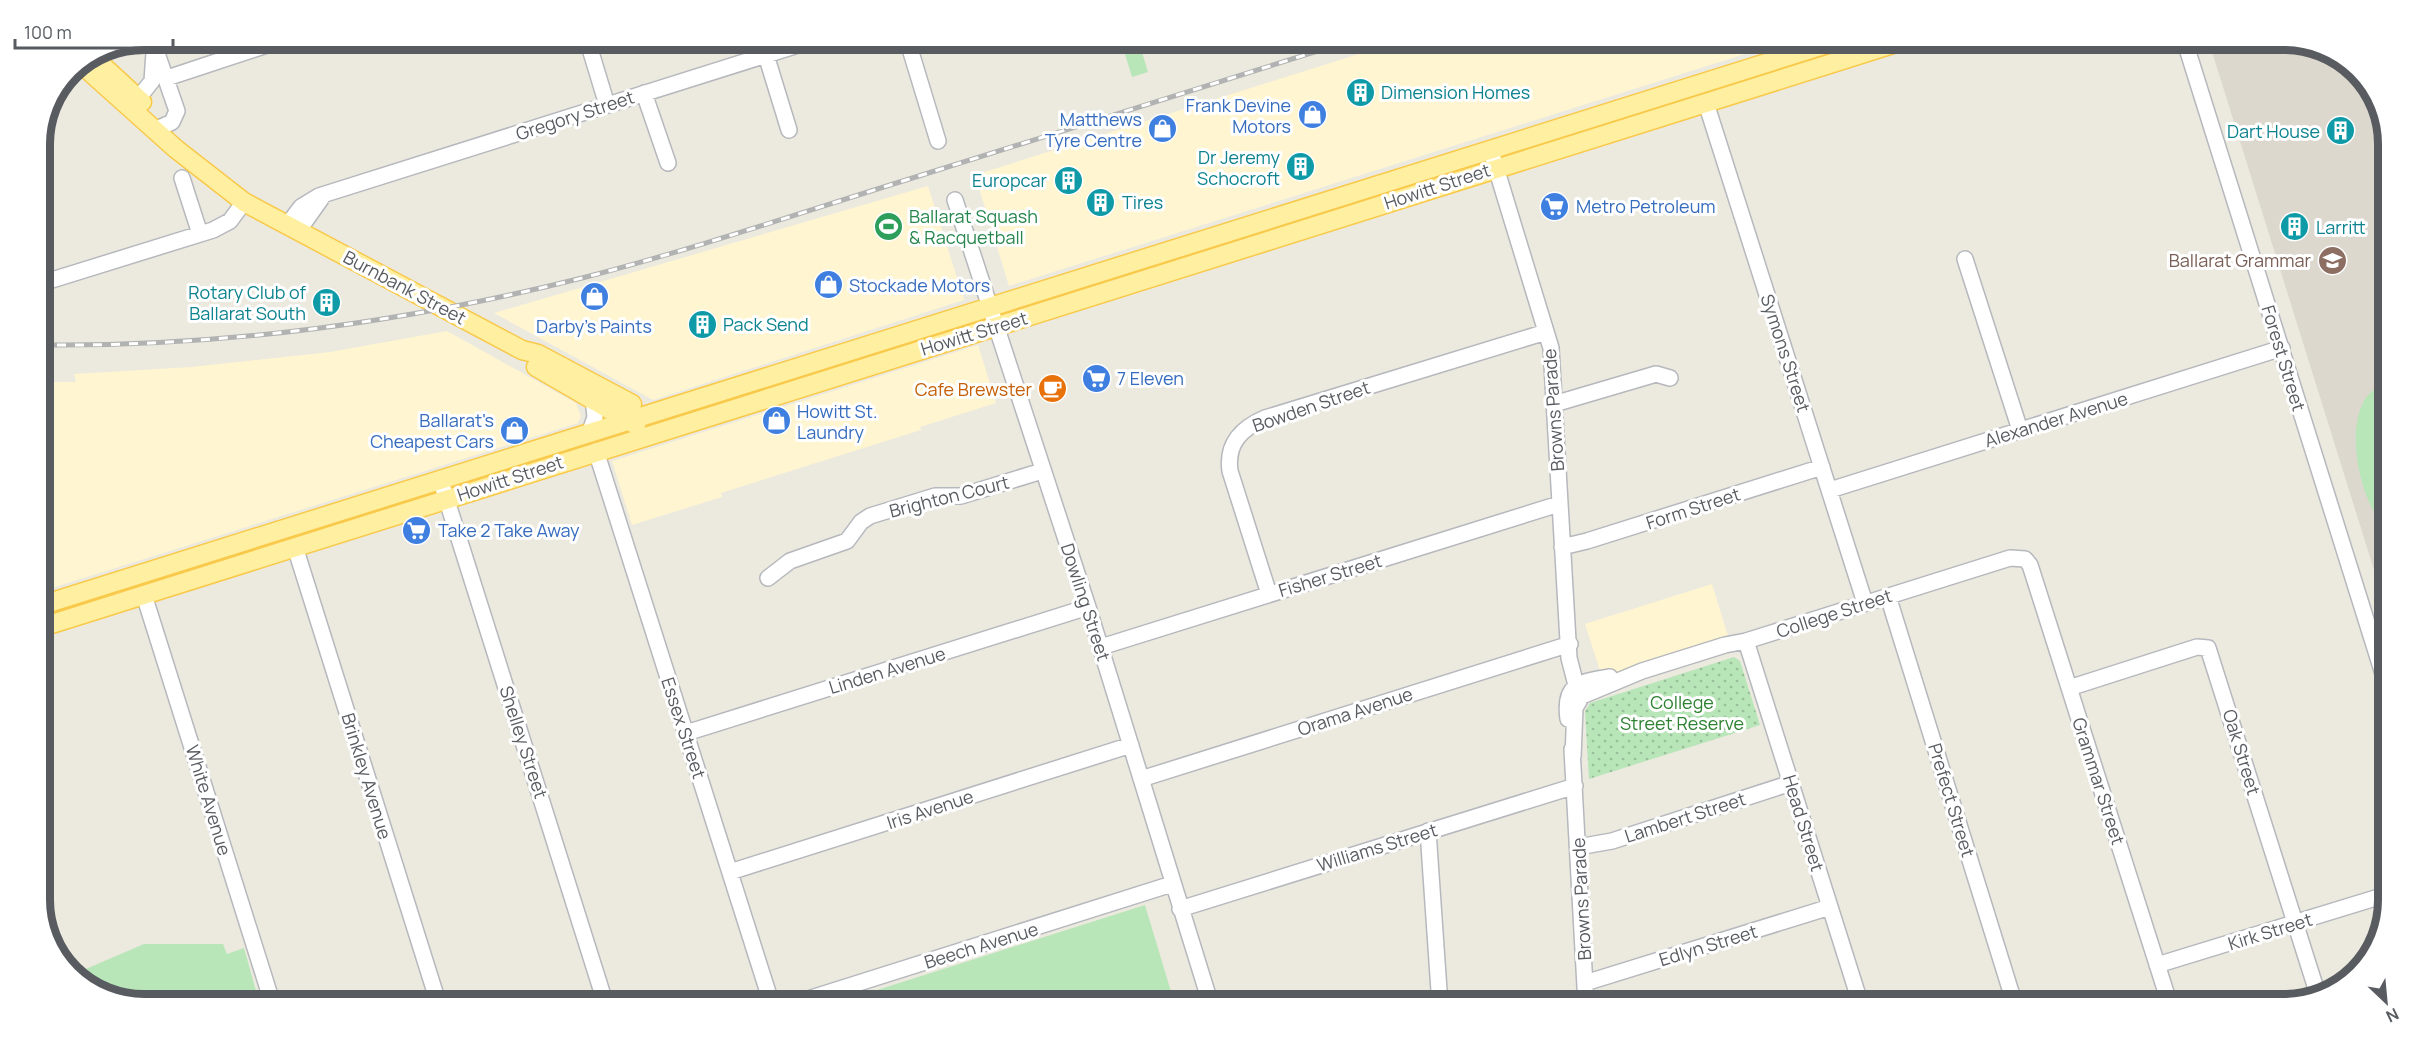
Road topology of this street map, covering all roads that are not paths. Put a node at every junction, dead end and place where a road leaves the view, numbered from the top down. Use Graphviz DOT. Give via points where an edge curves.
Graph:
graph roads {
  1 [pos="153,50"];
  2 [pos="157,50"];
  3 [pos="252,50"];
  4 [pos="590,50"];
  5 [pos="784,50"];
  6 [pos="910,50"];
  7 [pos="1808,50"];
  8 [pos="1874,50"];
  9 [pos="2187,50"];
  10 [pos="766,56"];
  11 [pos="97,62"];
  12 [pos="87,68"];
  13 [pos="167,78"];
  14 [pos="644,93"];
  15 [pos="134,103"];
  16 [pos="1706,103"];
  17 [pos="607,105"];
  18 [pos="161,127"];
  19 [pos="789,130"];
  20 [pos="938,141"];
  21 [pos="1491,149"];
  22 [pos="668,164"];
  23 [pos="1496,167"];
  24 [pos="182,178"];
  25 [pos="955,200"];
  26 [pos="244,202"];
  27 [pos="294,227"];
  28 [pos="200,234"];
  29 [pos="1965,259"];
  30 [pos="50,281"];
  31 [pos="990,306"];
  32 [pos="997,327"];
  33 [pos="1546,332"];
  34 [pos="2282,348"];
  35 [pos="522,350"];
  36 [pos="1670,378"];
  37 [pos="772,386"];
  38 [pos="593,398"];
  39 [pos="1554,404"];
  40 [pos="632,412"];
  41 [pos="650,414"];
  42 [pos="2020,430"];
  43 [pos="646,435"];
  44 [pos="593,443"];
  45 [pos="1822,466"];
  46 [pos="1042,471"];
  47 [pos="440,480"];
  48 [pos="1830,490"];
  49 [pos="447,499"];
  50 [pos="1559,504"];
  51 [pos="1562,546"];
  52 [pos="295,547"];
  53 [pos="2025,559"];
  54 [pos="768,578"];
  55 [pos="1269,594"];
  56 [pos="144,595"];
  57 [pos="1888,596"];
  58 [pos="50,603"];
  59 [pos="1864,603"];
  60 [pos="1088,607"];
  61 [pos="50,625"];
  62 [pos="1746,641"];
  63 [pos="1570,644"];
  64 [pos="1101,647"];
  65 [pos="2378,658"];
  66 [pos="1583,687"];
  67 [pos="2069,688"];
  68 [pos="686,733"];
  69 [pos="1131,744"];
  70 [pos="1141,779"];
  71 [pos="1791,783"];
  72 [pos="1575,786"];
  73 [pos="1428,831"];
  74 [pos="1578,847"];
  75 [pos="730,872"];
  76 [pos="1172,885"];
  77 [pos="2378,897"];
  78 [pos="1830,907"];
  79 [pos="1180,909"];
  80 [pos="2296,923"];
  81 [pos="2157,965"];
  82 [pos="1585,983"];
  83 [pos="2316,988"];
  84 [pos="270,994"];
  85 [pos="436,994"];
  86 [pos="603,994"];
  87 [pos="769,994"];
  88 [pos="824,994"];
  89 [pos="1207,994"];
  90 [pos="1435,994"];
  91 [pos="1586,994"];
  92 [pos="1858,994"];
  93 [pos="2012,994"];
  94 [pos="2166,994"];
  1 -- 15 [label="street" via="152,81"];
  2 -- 13 [label="street"];
  3 -- 13 [label="street"];
  4 -- 17 [label="street"];
  5 -- 10 [label="street, Gregory Street"];
  6 -- 20 [label="street"];
  7 -- 21 [label="main road, Howitt Street"];
  8 -- 16 [label="main road, Howitt Street"];
  9 -- 34 [label="street, Forest Street"];
  10 -- 14 [label="street, Gregory Street"];
  10 -- 19 [label="street"];
  11 -- 15 [label="main road, Burnbank Street"];
  12 -- 15 [label="main road, Burnbank Street"];
  13 -- 18 [label="street" via="177,111 176,117"];
  14 -- 17 [label="street, Gregory Street"];
  14 -- 22 [label="street"];
  15 -- 18 [label="main road, Burnbank Street"];
  16 -- 23 [label="main road, Howitt Street"];
  16 -- 45 [label="street, Symons Street"];
  17 -- 27 [label="street, Gregory Street" via="334,191 304,204"];
  18 -- 26 [label="main road, Burnbank Street"];
  18 -- 27 [label="main road, Burnbank Street"];
  21 -- 23 [label="street, Browns Parade"];
  21 -- 31 [label="main road, Howitt Street"];
  23 -- 32 [label="main road, Howitt Street"];
  23 -- 33 [label="street, Browns Parade"];
  24 -- 28 [label="street"];
  25 -- 31 [label="street, Dowling Street"];
  26 -- 27 [label="main road, Burnbank Street"];
  26 -- 28 [label="street" via="230,222"];
  27 -- 35 [label="main road, Burnbank Street"];
  28 -- 30 [label="street"];
  29 -- 42 [label="street"];
  31 -- 32 [label="street, Dowling Street"];
  31 -- 37 [label="main road, Howitt Street"];
  32 -- 37 [label="main road, Howitt Street"];
  32 -- 46 [label="street, Dowling Street"];
  33 -- 39 [label="street, Browns Parade"];
  33 -- 55 [label="street, Bowden Street" via="1265,418 1243,430 1230,453 1230,471"];
  34 -- 42 [label="street, Alexander Avenue"];
  34 -- 65 [label="street, Forest Street"];
  35 -- 38 [label="main road, Burnbank Street" via="534,366"];
  35 -- 40 [label="main road, Burnbank Street" via="538,354"];
  36 -- 39 [label="street" via="1656,374"];
  37 -- 41 [label="main road, Howitt Street"];
  37 -- 43 [label="main road, Howitt Street"];
  38 -- 40 [label="main road, Burnbank Street"];
  38 -- 44 [label="street"];
  39 -- 50 [label="street, Browns Parade"];
  40 -- 41 [label="main road, Howitt Street"];
  40 -- 43 [label="main road, Burnbank Street"];
  40 -- 44 [label="main road, Howitt Street"];
  41 -- 43 [label="street"];
  42 -- 48 [label="street, Alexander Avenue"];
  43 -- 44 [label="main road, Howitt Street"];
  44 -- 47 [label="main road, Howitt Street"];
  44 -- 49 [label="main road, Howitt Street"];
  44 -- 68 [label="street, Essex Street"];
  45 -- 48 [label="street, Symons Street"];
  45 -- 51 [label="street, Form Street"];
  46 -- 54 [label="street, Brighton Court" via="962,496 934,496 870,516 847,541 790,561"];
  46 -- 60 [label="street, Dowling Street"];
  47 -- 49 [label="street, Shelley Street"];
  47 -- 58 [label="main road, Howitt Street"];
  48 -- 59 [label="street, Symons Street"];
  49 -- 52 [label="main road, Howitt Street"];
  49 -- 86 [label="street, Shelley Street"];
  50 -- 51 [label="street, Browns Parade"];
  50 -- 55 [label="street, Fisher Street"];
  51 -- 63 [label="street, Browns Parade"];
  52 -- 56 [label="main road, Howitt Street"];
  52 -- 85 [label="street, Brinkley Avenue"];
  53 -- 57 [label="street, College Street" via="2010,558"];
  53 -- 67 [label="street, Grammar Street"];
  55 -- 64 [label="street, Fisher Street"];
  56 -- 61 [label="main road, Howitt Street"];
  56 -- 84 [label="street, White Avenue"];
  57 -- 59 [label="street, College Street"];
  57 -- 93 [label="street, Prefect Street"];
  59 -- 62 [label="street, College Street"];
  60 -- 64 [label="street, Dowling Street"];
  60 -- 68 [label="street, Linden Avenue"];
  62 -- 66 [label="street, College Street"];
  62 -- 71 [label="street, Head Street"];
  63 -- 66 [label="street, Browns Parade"];
  63 -- 70 [label="street, Orama Avenue"];
  64 -- 69 [label="street, Dowling Street"];
  66 -- 72 [label="street, Browns Parade" via="1566,700"];
  67 -- 80 [label="street, Oak Street" via="2209,644"];
  67 -- 81 [label="street, Grammar Street"];
  68 -- 75 [label="street, Essex Street"];
  69 -- 70 [label="street, Dowling Street"];
  69 -- 75 [label="street, Iris Avenue"];
  70 -- 76 [label="street, Dowling Street"];
  71 -- 74 [label="street, Lambert Street" via="1612,841"];
  71 -- 78 [label="street, Head Street"];
  72 -- 73 [label="street, Williams Street"];
  72 -- 74 [label="street, Browns Parade"];
  73 -- 79 [label="street, Williams Street"];
  73 -- 90 [label="street"];
  74 -- 82 [label="street, Browns Parade"];
  75 -- 87 [label="street, Essex Street"];
  76 -- 79 [label="street, Dowling Street"];
  76 -- 88 [label="street, Beech Avenue"];
  77 -- 80 [label="street, Kirk Street"];
  78 -- 82 [label="street, Edlyn Street"];
  78 -- 92 [label="street, Head Street"];
  79 -- 89 [label="street, Dowling Street"];
  80 -- 81 [label="street, Kirk Street"];
  80 -- 83 [label="street, Oak Street"];
  81 -- 94 [label="street, Grammar Street"];
  82 -- 91 [label="street, Browns Parade"];
}
